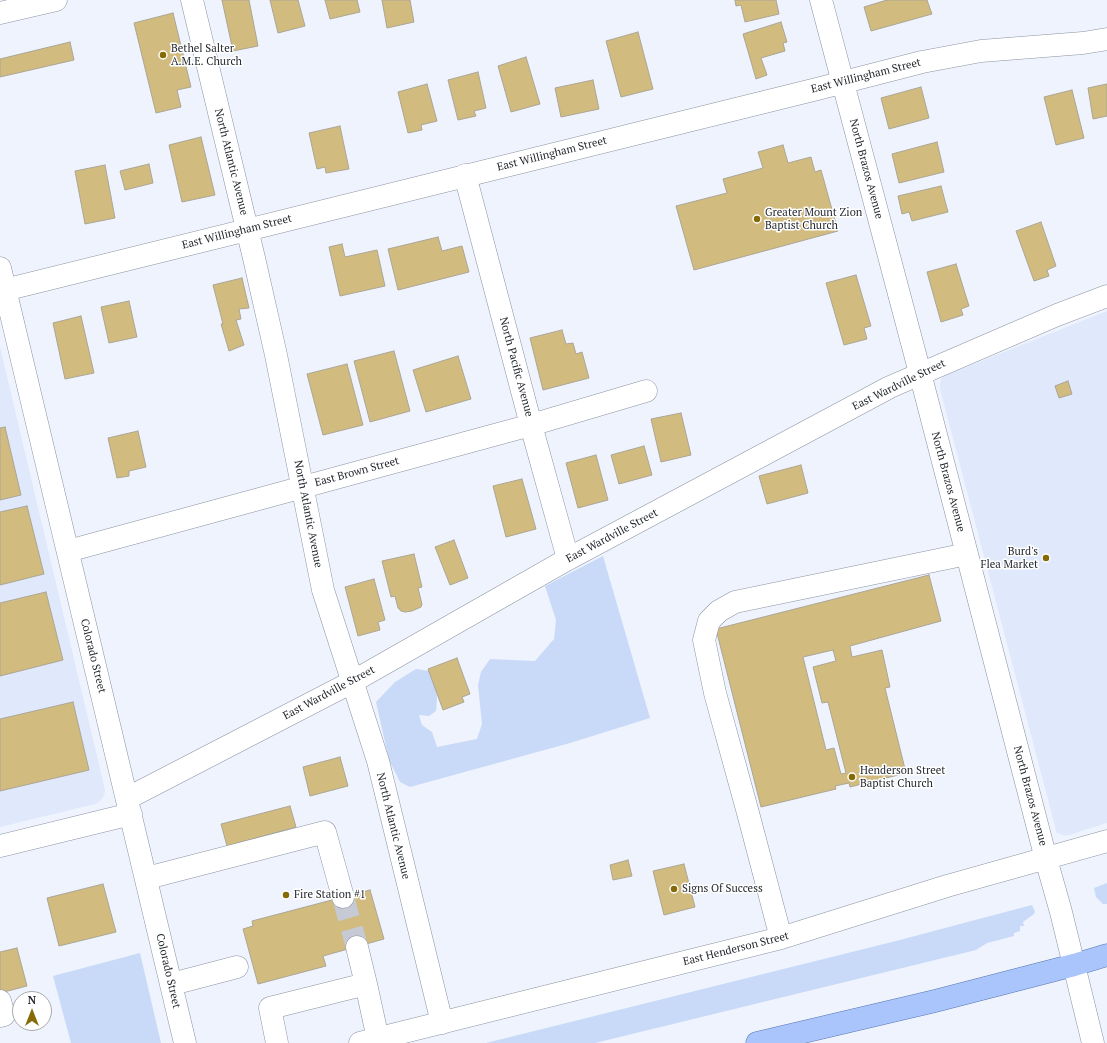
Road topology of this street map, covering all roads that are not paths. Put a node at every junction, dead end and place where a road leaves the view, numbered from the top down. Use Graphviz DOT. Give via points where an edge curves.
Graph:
graph roads {
  1 [pos="56,0"];
  2 [pos="192,0"];
  3 [pos="821,0"];
  4 [pos="0,13"];
  5 [pos="1107,39"];
  6 [pos="843,83"];
  7 [pos="465,175"];
  8 [pos="248,229"];
  9 [pos="0,268"];
  10 [pos="3,290"];
  11 [pos="1107,296"];
  12 [pos="920,373"];
  13 [pos="646,391"];
  14 [pos="531,425"];
  15 [pos="302,487"];
  16 [pos="68,551"];
  17 [pos="967,554"];
  18 [pos="568,559"];
  19 [pos="352,682"];
  20 [pos="129,806"];
  21 [pos="1107,841"];
  22 [pos="0,846"];
  23 [pos="1046,859"];
  24 [pos="147,878"];
  25 [pos="343,897"];
  26 [pos="781,938"];
  27 [pos="357,947"];
  28 [pos="1107,955"];
  29 [pos="1074,965"];
  30 [pos="237,967"];
  31 [pos="172,984"];
  32 [pos="366,984"];
  33 [pos="0,1001"];
  34 [pos="0,1016"];
  35 [pos="442,1023"];
  36 [pos="369,1041"];
  37 [pos="185,1043"];
  38 [pos="277,1043"];
  39 [pos="757,1043"];
  40 [pos="1093,1043"];
  1 -- 4 [label="street"];
  2 -- 8 [label="street, North Atlantic Avenue"];
  3 -- 6 [label="street, North Brazos Avenue"];
  5 -- 6 [label="street, East Willingham Street" via="981,51 922,62"];
  6 -- 7 [label="street, East Willingham Street"];
  6 -- 12 [label="street, North Brazos Avenue"];
  7 -- 8 [label="street, East Willingham Street"];
  7 -- 14 [label="street, North Pacific Avenue"];
  8 -- 10 [label="street, East Willingham Street"];
  8 -- 15 [label="street, North Atlantic Avenue"];
  9 -- 10 [label="street, Colorado Street"];
  10 -- 16 [label="street, Colorado Street"];
  11 -- 12 [label="street, East Wardville Street"];
  12 -- 17 [label="street, North Brazos Avenue"];
  12 -- 18 [label="street, East Wardville Street"];
  13 -- 14 [label="street, East Brown Street"];
  14 -- 15 [label="street, East Brown Street"];
  14 -- 18 [label="street, North Pacific Avenue"];
  15 -- 16 [label="street, East Brown Street"];
  15 -- 19 [label="street, North Atlantic Avenue" via="323,590"];
  16 -- 20 [label="street, Colorado Street"];
  17 -- 23 [label="street, North Brazos Avenue"];
  17 -- 26 [label="street" via="736,602 719,611 709,621 704,640 715,693"];
  18 -- 19 [label="street, East Wardville Street"];
  19 -- 20 [label="street, East Wardville Street"];
  19 -- 35 [label="street, North Atlantic Avenue" via="378,761"];
  20 -- 22 [label="street, East Wardville Street"];
  20 -- 24 [label="street, Colorado Street"];
  21 -- 23 [label="street, East Henderson Street"];
  23 -- 26 [label="street, East Henderson Street" via="947,886"];
  23 -- 29 [label="street, North Brazos Avenue"];
  24 -- 25 [label="street" via="325,832"];
  24 -- 31 [label="street, Colorado Street"];
  26 -- 35 [label="street, East Henderson Street"];
  27 -- 32 [label="street"];
  28 -- 29 [label="main road"];
  29 -- 39 [label="main road"];
  29 -- 40 [label="street, North Brazos Avenue"];
  30 -- 31 [label="street"];
  31 -- 37 [label="street, Colorado Street"];
  32 -- 36 [label="street"];
  32 -- 38 [label="street" via="270,1008"];
  33 -- 34 [label="street" via="4,1015"];
  35 -- 36 [label="street, East Henderson Street"];
}
